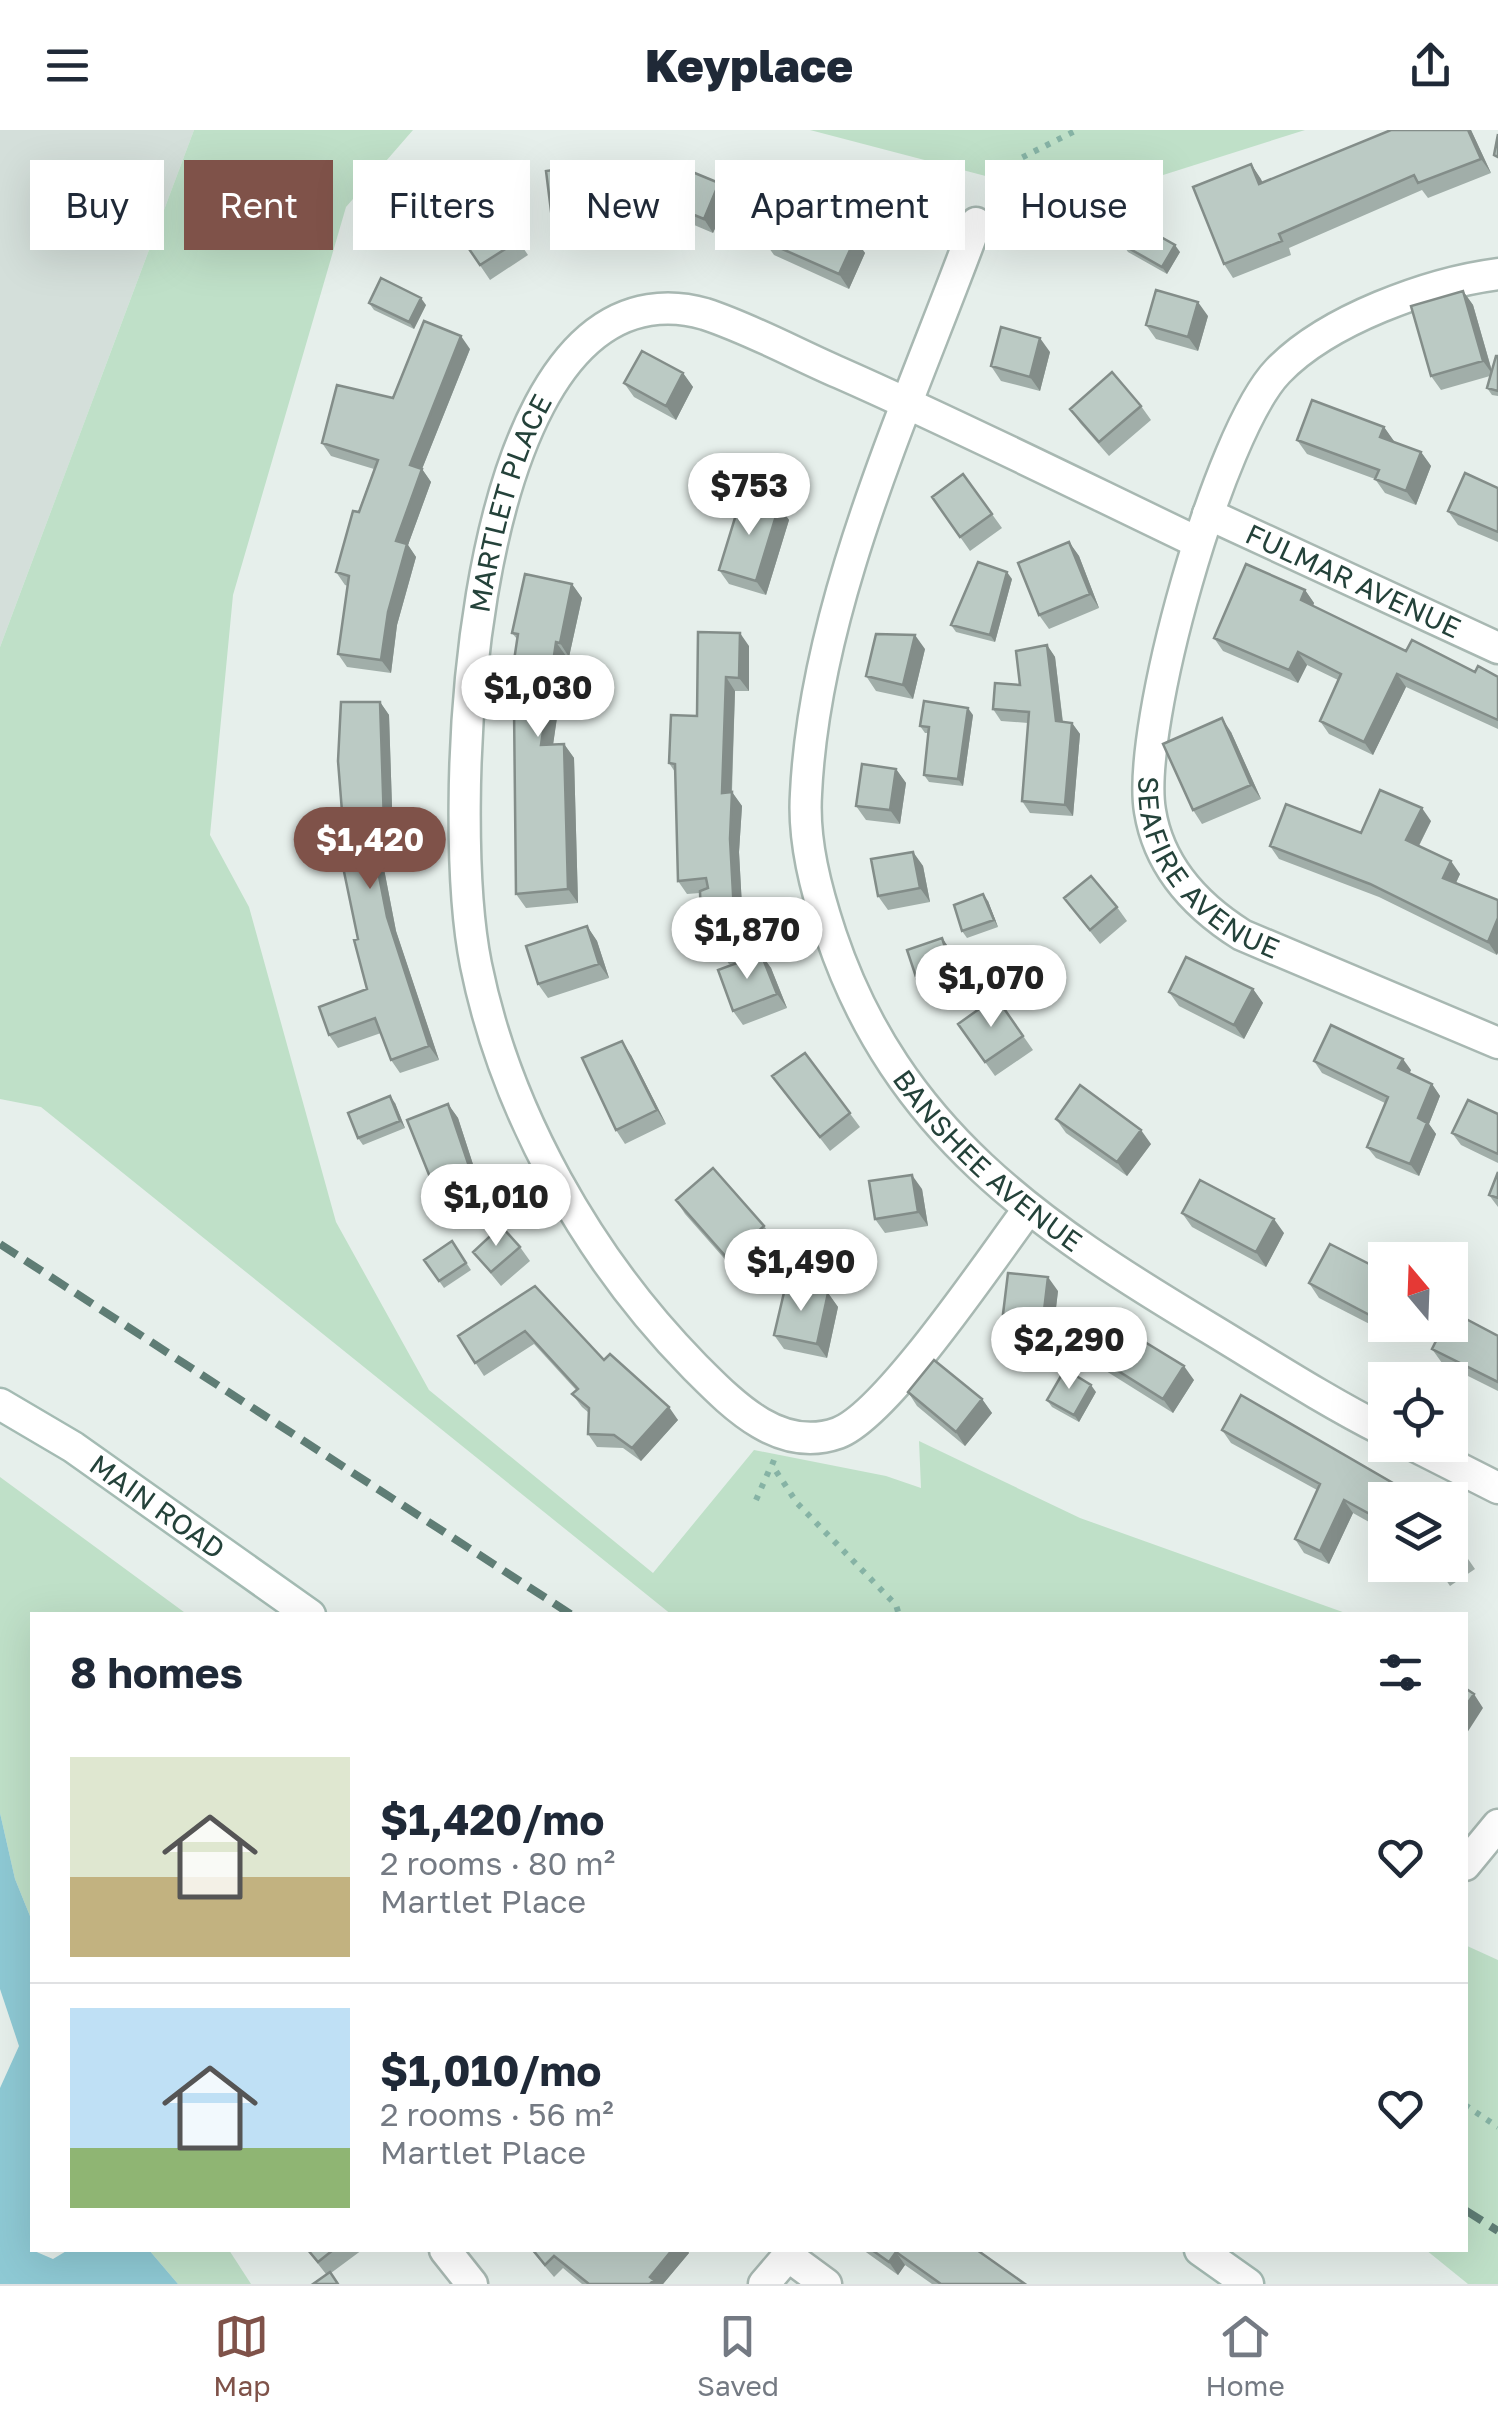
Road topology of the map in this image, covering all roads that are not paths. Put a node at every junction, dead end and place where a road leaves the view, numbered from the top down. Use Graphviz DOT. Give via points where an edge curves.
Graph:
graph roads {
  1 [pos="976,223"];
  2 [pos="1498,274"];
  3 [pos="910,404"];
  4 [pos="1202,528"];
  5 [pos="1498,648"];
  6 [pos="1498,1042"];
  7 [pos="1027,1211"];
  8 [pos="0,1404"];
  9 [pos="1368,1421"];
  10 [pos="1447,1462"];
  11 [pos="1498,1488"];
  12 [pos="306,1612"];
  13 [pos="1498,1825"];
  14 [pos="1468,1861"];
  15 [pos="448,2252"];
  16 [pos="1203,2252"];
  17 [pos="791,2253"];
  18 [pos="472,2284"];
  19 [pos="764,2284"];
  20 [pos="826,2284"];
  21 [pos="1248,2284"];
  1 -- 3 [label="street, BANSHEE AVENUE"];
  2 -- 4 [label="street, SEAFIRE AVENUE" via="1412,296 1294,356 1248,410"];
  3 -- 4 [label="street, MARTLET PLACE"];
  3 -- 7 [label="street, BANSHEE AVENUE" via="848,577 819,691 806,826 827,923 849,988 878,1042 916,1096"];
  3 -- 7 [label="street, MARTLET PLACE" via="692,311 652,310 603,327 564,363 520,451 490,549 474,643 463,736 466,879 476,964 523,1106 595,1243 651,1319 741,1413 784,1435 832,1435 866,1416 897,1385"];
  4 -- 5 [label="street, FULMAR AVENUE"];
  4 -- 6 [label="street, SEAFIRE AVENUE" via="1147,774 1149,810 1171,868 1212,916 1242,935"];
  7 -- 9 [label="street, BANSHEE AVENUE" via="1152,1294"];
  8 -- 12 [label="street, MAIN ROAD" via="88,1457"];
  10 -- 11 [label="street"];
  13 -- 14 [label="street"];
  15 -- 18 [label="street"];
  16 -- 21 [label="street"];
  17 -- 19 [label="street"];
  17 -- 20 [label="street"];
}
